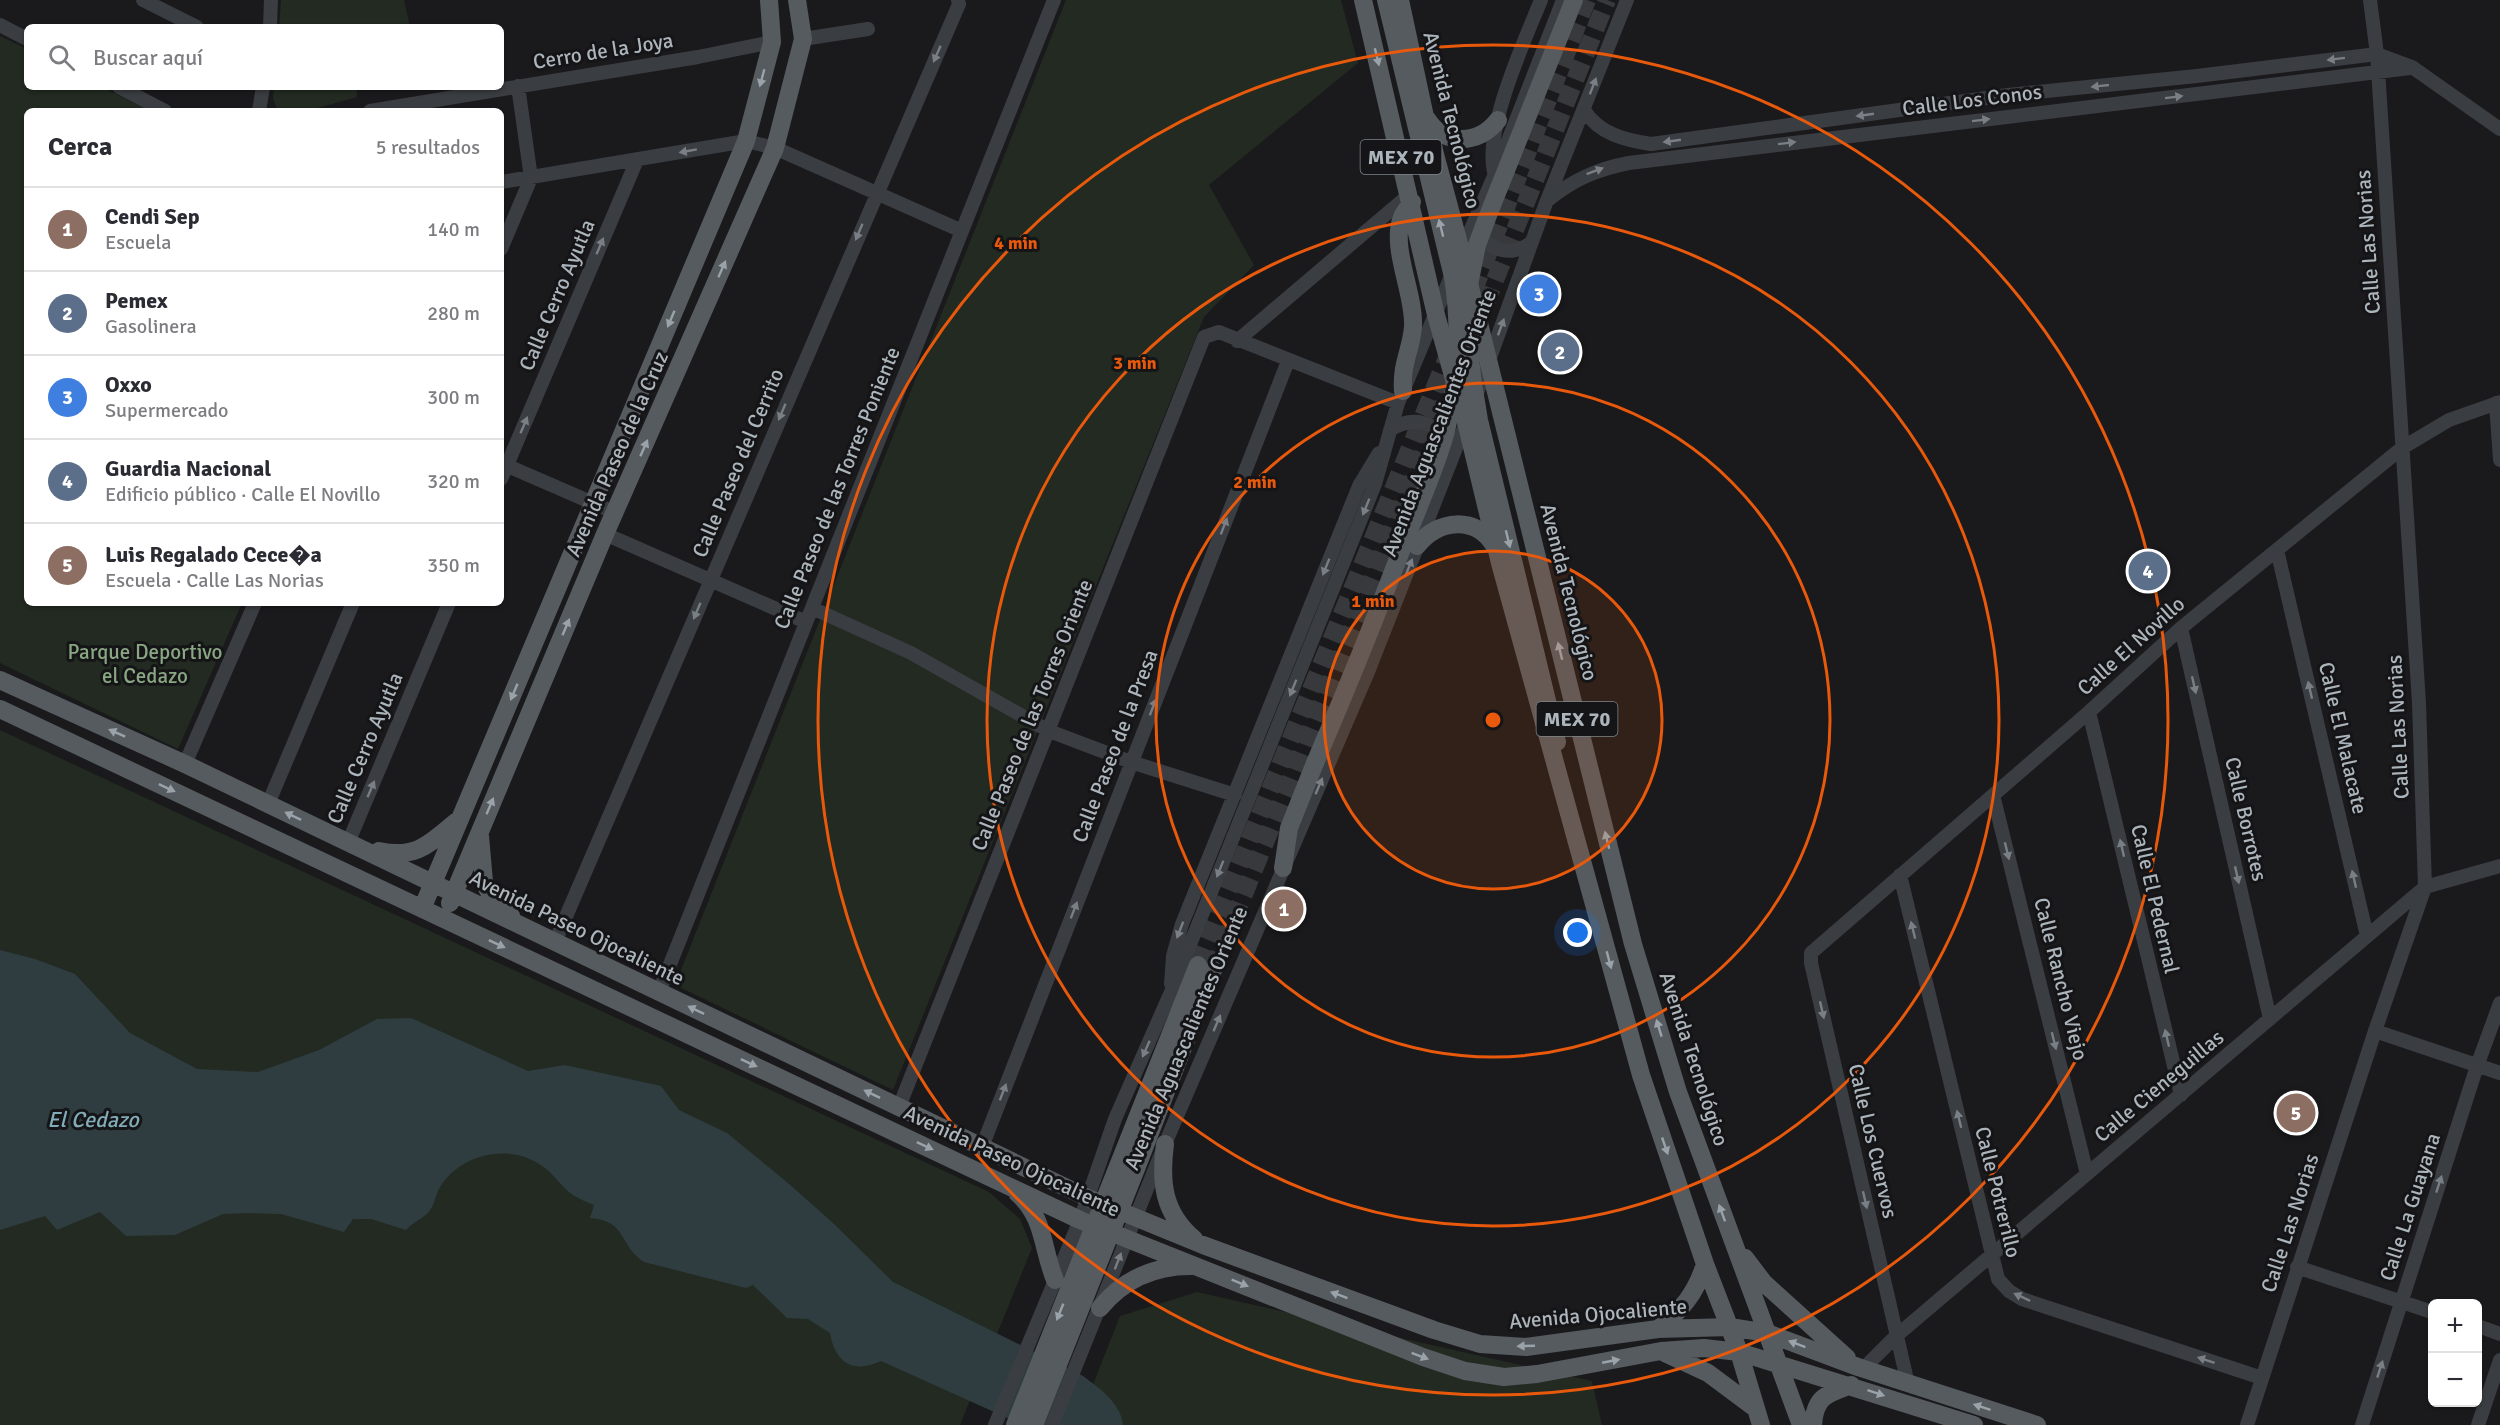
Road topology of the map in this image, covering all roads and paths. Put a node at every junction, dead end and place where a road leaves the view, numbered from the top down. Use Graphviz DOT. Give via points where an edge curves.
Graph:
graph roads {
  1 [pos="143,0"];
  2 [pos="271,0"];
  3 [pos="769,0"];
  4 [pos="797,0"];
  5 [pos="958,0"];
  6 [pos="1054,0"];
  7 [pos="1363,0"];
  8 [pos="1386,0"];
  9 [pos="1400,0"];
  10 [pos="1541,0"];
  11 [pos="1563,0"];
  12 [pos="1574,0"];
  13 [pos="2370,0"];
  14 [pos="1627,1"];
  15 [pos="191,24"];
  16 [pos="270,24"];
  17 [pos="0,26"];
  18 [pos="868,29"];
  19 [pos="24,38"];
  20 [pos="803,39"];
  21 [pos="772,42"];
  22 [pos="2377,54"];
  23 [pos="2412,67"];
  24 [pos="2378,72"];
  25 [pos="518,86"];
  26 [pos="504,88"];
  27 [pos="124,90"];
  28 [pos="262,90"];
  29 [pos="494,90"];
  30 [pos="2008,95"];
  31 [pos="159,108"];
  32 [pos="260,108"];
  33 [pos="388,108"];
  34 [pos="1584,110"];
  35 [pos="2011,116"];
  36 [pos="1425,117"];
  37 [pos="1498,120"];
  38 [pos="2500,129"];
  39 [pos="746,141"];
  40 [pos="775,148"];
  41 [pos="637,160"];
  42 [pos="1495,174"];
  43 [pos="531,178"];
  44 [pos="504,182"];
  45 [pos="875,193"];
  46 [pos="1411,198"];
  47 [pos="1546,203"];
  48 [pos="1476,216"];
  49 [pos="962,231"];
  50 [pos="504,242"];
  51 [pos="1532,242"];
  52 [pos="1461,250"];
  53 [pos="1436,315"];
  54 [pos="1238,341"];
  55 [pos="1288,361"];
  56 [pos="1488,364"];
  57 [pos="1400,397"];
  58 [pos="2498,403"];
  59 [pos="1466,422"];
  60 [pos="1389,434"];
  61 [pos="2402,448"];
  62 [pos="2500,459"];
  63 [pos="1450,460"];
  64 [pos="504,464"];
  65 [pos="593,503"];
  66 [pos="616,513"];
  67 [pos="605,534"];
  68 [pos="1417,546"];
  69 [pos="2277,550"];
  70 [pos="1497,551"];
  71 [pos="710,581"];
  72 [pos="254,606"];
  73 [pos="352,606"];
  74 [pos="448,606"];
  75 [pos="812,608"];
  76 [pos="806,622"];
  77 [pos="2181,628"];
  78 [pos="0,680"];
  79 [pos="0,709"];
  80 [pos="2089,712"];
  81 [pos="1049,731"];
  82 [pos="1131,762"];
  83 [pos="184,764"];
  84 [pos="1235,795"];
  85 [pos="1993,795"];
  86 [pos="268,804"];
  87 [pos="1568,809"];
  88 [pos="460,818"];
  89 [pos="480,829"];
  90 [pos="353,845"];
  91 [pos="2500,866"];
  92 [pos="1283,867"];
  93 [pos="1900,875"];
  94 [pos="433,883"];
  95 [pos="2425,887"];
  96 [pos="454,893"];
  97 [pos="422,909"];
  98 [pos="444,919"];
  99 [pos="520,925"];
  100 [pos="2367,936"];
  101 [pos="555,942"];
  102 [pos="1811,953"];
  103 [pos="659,992"];
  104 [pos="1171,992"];
  105 [pos="2500,1003"];
  106 [pos="2270,1019"];
  107 [pos="2375,1031"];
  108 [pos="2477,1066"];
  109 [pos="2500,1073"];
  110 [pos="2181,1095"];
  111 [pos="899,1107"];
  112 [pos="1115,1119"];
  113 [pos="1165,1144"];
  114 [pos="982,1147"];
  115 [pos="1153,1172"];
  116 [pos="2087,1174"];
  117 [pos="1004,1184"];
  118 [pos="1088,1198"];
  119 [pos="1134,1218"];
  120 [pos="1080,1220"];
  121 [pos="1126,1239"];
  122 [pos="1732,1240"];
  123 [pos="1203,1245"];
  124 [pos="1991,1255"];
  125 [pos="1705,1264"];
  126 [pos="2297,1267"];
  127 [pos="1202,1268"];
  128 [pos="1055,1280"];
  129 [pos="1047,1299"];
  130 [pos="2402,1302"];
  131 [pos="2428,1310"];
  132 [pos="1097,1315"];
  133 [pos="1730,1327"];
  134 [pos="2482,1327"];
  135 [pos="1658,1329"];
  136 [pos="1767,1333"];
  137 [pos="2500,1334"];
  138 [pos="1896,1337"];
  139 [pos="1661,1351"];
  140 [pos="1739,1352"];
  141 [pos="2500,1360"];
  142 [pos="1777,1362"];
  143 [pos="1860,1368"];
  144 [pos="2262,1378"];
  145 [pos="1908,1384"];
  146 [pos="1851,1385"];
  147 [pos="1758,1416"];
  148 [pos="995,1424"];
  149 [pos="1015,1425"];
  150 [pos="1034,1425"];
  151 [pos="1052,1425"];
  152 [pos="1801,1425"];
  153 [pos="1813,1425"];
  154 [pos="1974,1425"];
  155 [pos="2037,1425"];
  156 [pos="2247,1425"];
  157 [pos="2362,1425"];
  158 [pos="2478,1425"];
  1 -- 15 [label="street"];
  2 -- 16 [label="street"];
  3 -- 21 [label="main road, Avenida Paseo de la Cruz"];
  4 -- 20 [label="main road, Avenida Paseo de la Cruz"];
  5 -- 45 [label="street, Calle Paseo del Cerrito, one-way"];
  6 -- 49 [label="street, Calle Paseo de las Torres Poniente"];
  7 -- 46 [label="main road, MEX 70, one-way"];
  92 -- 8 [label="main road, one-way, bridge" via="1289,828 1380,606 1445,434 1454,393 1457,322 1453,277"];
  9 -- 36 [label="main road, Avenida Tecnológico / MEX 70"];
  10 -- 37 [label="street"];
  11 -- 42 [label="street, Avenida Aguascalientes Oriente"];
  12 -- 87 [label="main road, one-way, bridge" via="1484,227 1467,290 1468,339 1479,420 1557,742"];
  13 -- 22 [label="street, Calle Las Norias"];
  34 -- 14 [label="street, Avenida Aguascalientes Oriente, one-way"];
  17 -- 19 [label="street"];
  18 -- 20 [label="street"];
  20 -- 40 [label="main road, Avenida Paseo de la Cruz"];
  21 -- 25 [label="street, Cerro de la Joya"];
  21 -- 39 [label="main road, Avenida Paseo de la Cruz, one-way"];
  22 -- 23 [label="street, Calle Los Conos"];
  22 -- 24 [label="street, Calle Las Norias"];
  22 -- 30 [label="street, Calle Los Conos, one-way"];
  23 -- 24 [label="street, Calle Los Conos"];
  23 -- 38 [label="street, Calle Los Conos"];
  35 -- 24 [label="street, Calle Los Conos, one-way"];
  24 -- 61 [label="street, Calle Las Norias"];
  25 -- 26 [label="street, Cerro de la Joya"];
  25 -- 43 [label="street"];
  27 -- 31 [label="street"];
  28 -- 32 [label="street"];
  29 -- 33 [label="street, Cerro de la Joya"];
  30 -- 34 [label="street, Calle Los Conos, one-way" via="1651,144 1604,130"];
  30 -- 35 [label="street"];
  34 -- 47 [label="street, Avenida Aguascalientes Oriente"];
  47 -- 35 [label="street, Calle Los Conos, one-way" via="1588,173 1629,163"];
  36 -- 37 [label="main road" via="1436,130 1461,140 1486,132"];
  36 -- 52 [label="main road, Avenida Tecnológico / MEX 70"];
  37 -- 42 [label="street" via="1491,147"];
  39 -- 40 [label="street"];
  39 -- 41 [label="street, one-way"];
  39 -- 65 [label="main road, Avenida Paseo de la Cruz, one-way"];
  40 -- 45 [label="street"];
  66 -- 40 [label="main road, Avenida Paseo de la Cruz, one-way"];
  41 -- 43 [label="street"];
  64 -- 41 [label="street, Calle Cerro Ayutla, one-way"];
  42 -- 48 [label="street, Avenida Aguascalientes Oriente"];
  43 -- 44 [label="street"];
  43 -- 50 [label="street"];
  45 -- 49 [label="street"];
  45 -- 71 [label="street, Calle Paseo del Cerrito, one-way"];
  46 -- 53 [label="main road, MEX 70"];
  46 -- 54 [label="street"];
  46 -- 57 [label="main road" via="1401,218 1399,243 1413,314"];
  47 -- 51 [label="street, Avenida Aguascalientes Oriente"];
  48 -- 51 [label="street" via="1481,236 1492,246 1512,251"];
  48 -- 52 [label="street, Avenida Aguascalientes Oriente"];
  49 -- 75 [label="street, Calle Paseo de las Torres Poniente"];
  56 -- 51 [label="street, Avenida Aguascalientes Oriente, one-way"];
  52 -- 53 [label="street, Avenida Aguascalientes Oriente"];
  52 -- 56 [label="main road, Avenida Tecnológico / MEX 70"];
  53 -- 57 [label="street, Avenida Aguascalientes Oriente"];
  53 -- 59 [label="main road, MEX 70"];
  54 -- 55 [label="street"];
  54 -- 81 [label="street, Calle Paseo de las Torres Oriente" via="1219,332 1204,337"];
  55 -- 57 [label="street"];
  82 -- 55 [label="street, Calle Paseo de la Presa, one-way"];
  56 -- 59 [label="street, Avenida Aguascalientes Oriente"];
  122 -- 56 [label="main road, Avenida Tecnológico / MEX 70, one-way" via="1678,1092 1633,944"];
  57 -- 60 [label="street, Avenida Aguascalientes Oriente"];
  58 -- 61 [label="street, Calle El Novillo" via="2449,420"];
  58 -- 62 [label="street"];
  59 -- 63 [label="street, Avenida Aguascalientes Oriente"];
  59 -- 70 [label="main road, MEX 70"];
  60 -- 63 [label="street" via="1405,422 1429,424 1446,439"];
  60 -- 84 [label="street, Avenida Aguascalientes Oriente, one-way" via="1359,486"];
  60 -- 104 [label="street, Avenida Aguascalientes Oriente, one-way" via="1375,484"];
  61 -- 69 [label="street, Calle El Novillo"];
  61 -- 95 [label="street, Calle Las Norias" via="2419,704"];
  63 -- 68 [label="street, Avenida Aguascalientes Oriente"];
  64 -- 65 [label="street"];
  65 -- 66 [label="street"];
  65 -- 88 [label="main road, Avenida Paseo de la Cruz, one-way"];
  66 -- 67 [label="main road, Avenida Paseo de la Cruz"];
  67 -- 71 [label="street"];
  89 -- 67 [label="main road, Avenida Paseo de la Cruz, one-way"];
  68 -- 70 [label="main road" via="1437,528 1454,524 1480,531"];
  92 -- 68 [label="street, Avenida Aguascalientes Oriente, one-way" via="1368,672"];
  69 -- 77 [label="street, Calle El Novillo"];
  100 -- 69 [label="street, Calle El Malacate, one-way"];
  70 -- 87 [label="main road, MEX 70"];
  71 -- 76 [label="street"];
  71 -- 101 [label="street, Calle Paseo del Cerrito, one-way"];
  72 -- 83 [label="street"];
  73 -- 86 [label="street"];
  90 -- 74 [label="street, Calle Cerro Ayutla, one-way"];
  75 -- 76 [label="street, Calle Paseo de las Torres Poniente"];
  75 -- 81 [label="street" via="911,653"];
  76 -- 103 [label="street, Calle Paseo de las Torres Poniente"];
  77 -- 80 [label="street, Calle El Novillo"];
  77 -- 106 [label="street, Calle Borrotes, one-way"];
  83 -- 78 [label="main road, Avenida Paseo Ojocaliente, one-way"];
  79 -- 97 [label="main road, Avenida Paseo Ojocaliente, one-way"];
  80 -- 85 [label="street, Calle El Novillo"];
  110 -- 80 [label="street, Calle El Pedernal, one-way"];
  81 -- 82 [label="street"];
  81 -- 111 [label="street, Calle Paseo de las Torres Oriente"];
  82 -- 84 [label="street"];
  114 -- 82 [label="street, Calle Paseo de la Presa, one-way"];
  83 -- 86 [label="main road, Avenida Paseo Ojocaliente"];
  84 -- 104 [label="street, Avenida Aguascalientes Oriente, one-way" via="1177,939"];
  85 -- 93 [label="street, Calle El Novillo"];
  85 -- 116 [label="street, Calle Rancho Viejo, one-way"];
  90 -- 86 [label="main road, Avenida Paseo Ojocaliente, one-way"];
  87 -- 125 [label="main road, MEX 70, one-way" via="1641,1075"];
  88 -- 90 [label="main road" via="423,849 410,854 395,855"];
  88 -- 94 [label="main road, Avenida Paseo de la Cruz"];
  89 -- 96 [label="main road, Avenida Paseo de la Cruz"];
  89 -- 99 [label="main road" via="484,882 490,894"];
  90 -- 94 [label="main road, Avenida Paseo Ojocaliente"];
  91 -- 95 [label="street, Calle Cieneguillas"];
  113 -- 92 [label="street, Avenida Aguascalientes Oriente, one-way"];
  93 -- 102 [label="street, Calle El Novillo"];
  124 -- 93 [label="street, Calle Potrerillo, one-way"];
  94 -- 96 [label="main road, Avenida Paseo Ojocaliente"];
  94 -- 97 [label="main road, Avenida Paseo de la Cruz"];
  95 -- 100 [label="street, Calle Cieneguillas"];
  95 -- 107 [label="street, Calle Las Norias"];
  96 -- 98 [label="main road, Avenida Paseo de la Cruz"];
  96 -- 99 [label="main road, Avenida Paseo Ojocaliente"];
  97 -- 98 [label="main road, Avenida Paseo Ojocaliente"];
  98 -- 117 [label="main road, Avenida Paseo Ojocaliente, one-way"];
  99 -- 101 [label="main road, Avenida Paseo Ojocaliente"];
  100 -- 106 [label="street, Calle Cieneguillas"];
  101 -- 103 [label="main road, Avenida Paseo Ojocaliente"];
  102 -- 138 [label="street, Calle Los Cuervos, one-way"];
  111 -- 103 [label="main road, Avenida Paseo Ojocaliente, one-way"];
  104 -- 112 [label="street, Avenida Aguascalientes Oriente, one-way"];
  105 -- 108 [label="street, Calle La Guayana"];
  106 -- 110 [label="street, Calle Cieneguillas"];
  107 -- 108 [label="street"];
  107 -- 126 [label="street, Calle Las Norias"];
  108 -- 109 [label="street"];
  130 -- 108 [label="street, Calle La Guayana, one-way"];
  110 -- 116 [label="street, Calle Cieneguillas"];
  111 -- 114 [label="main road, Avenida Paseo Ojocaliente"];
  112 -- 115 [label="street" via="1115,1146 1122,1166 1137,1175"];
  112 -- 118 [label="street, Avenida Aguascalientes Oriente"];
  113 -- 115 [label="street, Avenida Aguascalientes Oriente"];
  113 -- 123 [label="main road" via="1162,1179 1167,1203 1185,1231"];
  114 -- 118 [label="main road, Avenida Paseo Ojocaliente"];
  115 -- 119 [label="street, Avenida Aguascalientes Oriente"];
  116 -- 124 [label="street, Calle Cieneguillas"];
  117 -- 120 [label="main road, Avenida Paseo Ojocaliente"];
  117 -- 128 [label="main road" via="1023,1197 1036,1216"];
  118 -- 119 [label="main road, Avenida Paseo Ojocaliente"];
  118 -- 120 [label="street, Avenida Aguascalientes Oriente"];
  119 -- 121 [label="street, Avenida Aguascalientes Oriente"];
  119 -- 123 [label="main road, Avenida Ojocaliente"];
  120 -- 121 [label="main road, Avenida Paseo Ojocaliente"];
  120 -- 128 [label="street, Avenida Aguascalientes Oriente"];
  121 -- 127 [label="main road, Avenida Ojocaliente"];
  132 -- 121 [label="street, Avenida Aguascalientes Oriente, one-way"];
  122 -- 136 [label="main road, Avenida Tecnológico / MEX 70"];
  122 -- 143 [label="main road" via="1764,1283"];
  135 -- 123 [label="main road, Avenida Ojocaliente, one-way" via="1526,1347 1480,1344"];
  124 -- 138 [label="street, Calle Cieneguillas"];
  144 -- 124 [label="street, Calle Potrerillo, one-way" via="2022,1299 1998,1279"];
  125 -- 133 [label="main road, MEX 70"];
  125 -- 135 [label="main road" via="1689,1301"];
  126 -- 130 [label="street"];
  126 -- 144 [label="street, Calle Las Norias"];
  127 -- 132 [label="main road" via="1165,1267 1142,1275 1118,1289"];
  127 -- 139 [label="main road, Avenida Ojocaliente, one-way" via="1465,1371 1504,1377 1537,1374"];
  128 -- 129 [label="street, Avenida Aguascalientes Oriente"];
  129 -- 132 [label="street" via="1061,1287 1080,1288 1091,1296"];
  129 -- 148 [label="street, Avenida Aguascalientes Oriente"];
  130 -- 131 [label="street"];
  157 -- 130 [label="street, Calle La Guayana, one-way"];
  132 -- 151 [label="street, Avenida Aguascalientes Oriente"];
  133 -- 135 [label="main road, Avenida Ojocaliente"];
  133 -- 136 [label="main road, Avenida Ojocaliente"];
  133 -- 140 [label="main road, MEX 70"];
  134 -- 137 [label="street"];
  136 -- 142 [label="main road, Avenida Tecnológico / MEX 70"];
  143 -- 136 [label="main road, Avenida Ojocaliente, one-way"];
  138 -- 143 [label="street, Calle Cieneguillas"];
  138 -- 145 [label="street, Calle Los Cuervos"];
  139 -- 140 [label="main road, Avenida Ojocaliente" via="1704,1348"];
  139 -- 147 [label="main road" via="1708,1373"];
  140 -- 142 [label="main road, Avenida Ojocaliente"];
  140 -- 147 [label="main road, MEX 70"];
  141 -- 158 [label="street"];
  142 -- 146 [label="main road, Avenida Ojocaliente"];
  142 -- 152 [label="main road, Avenida Tecnológico / MEX 70"];
  143 -- 145 [label="main road, Avenida Ojocaliente"];
  144 -- 156 [label="street, Calle Las Norias"];
  155 -- 145 [label="main road, Avenida Ojocaliente, one-way"];
  146 -- 153 [label="main road" via="1819,1401"];
  146 -- 154 [label="main road, Avenida Ojocaliente, one-way"];
  150 -- 149 [label="main road, Avenida Aguascalientes Oriente, one-way, bridge" via="1136,1169 1205,968"];
}
